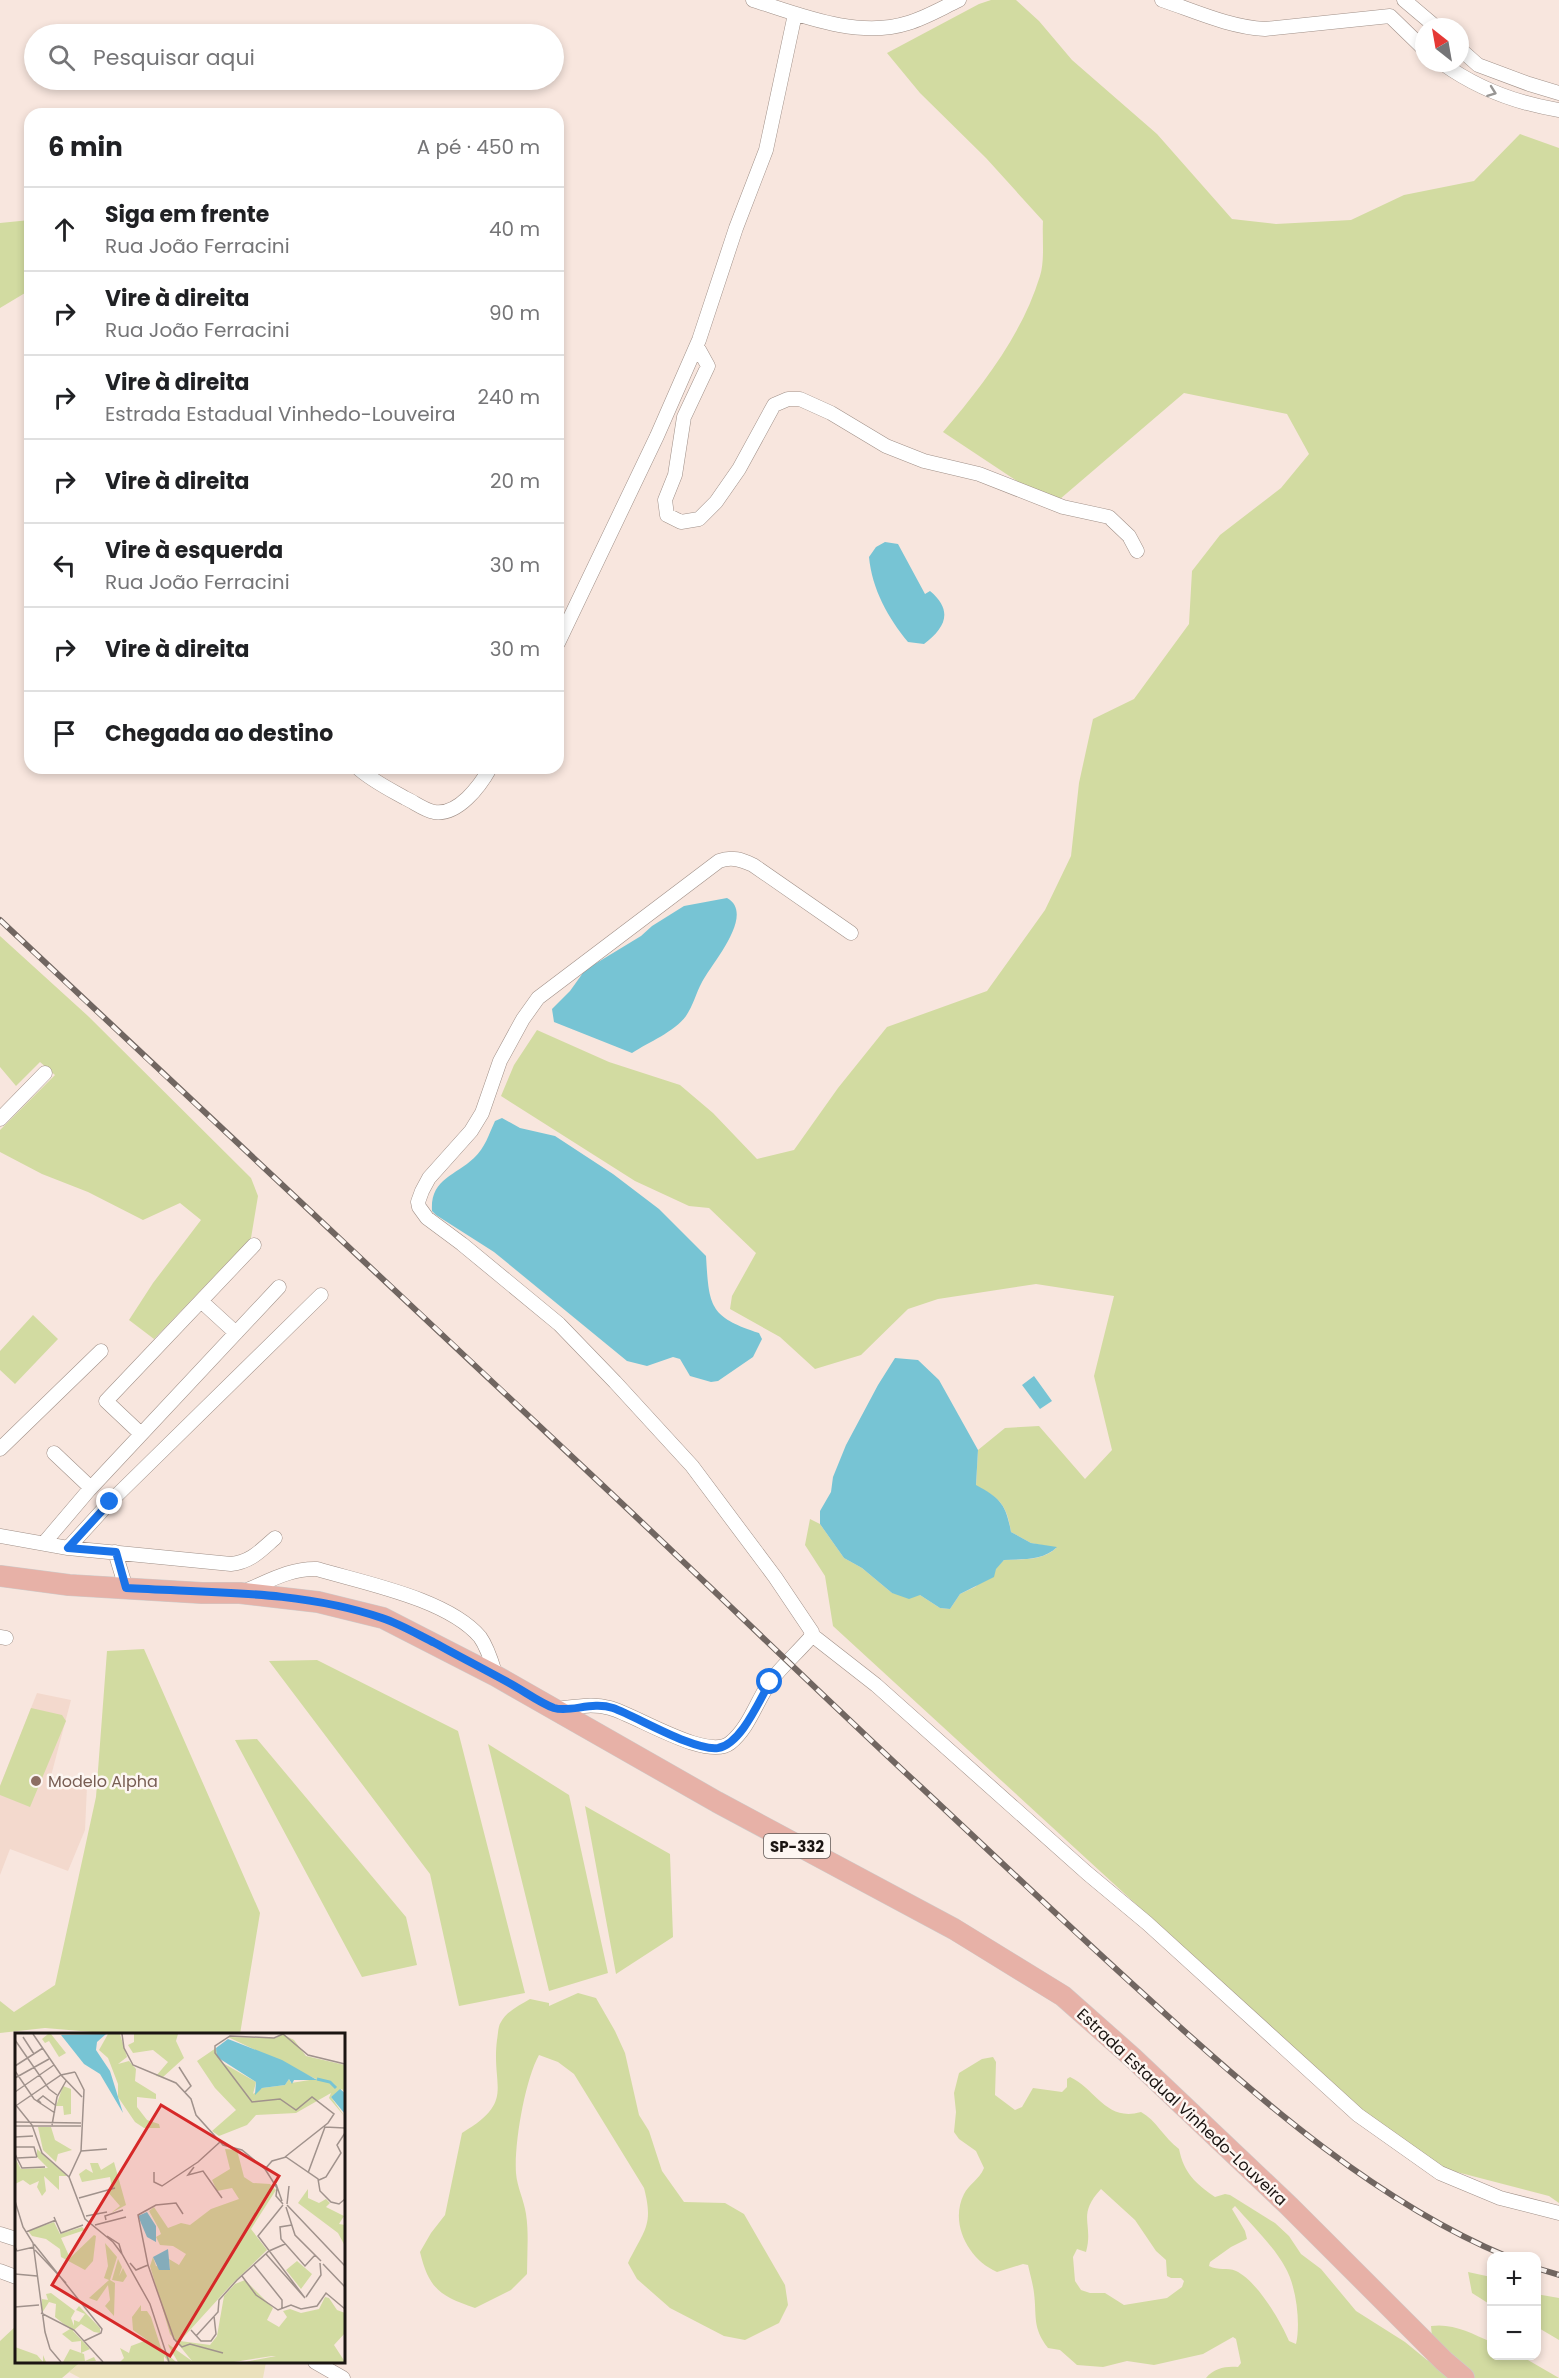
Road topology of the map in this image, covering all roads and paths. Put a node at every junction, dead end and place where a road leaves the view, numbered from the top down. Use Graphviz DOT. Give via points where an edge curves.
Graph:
graph roads {
  1 [pos="753,0"];
  2 [pos="959,0"];
  3 [pos="1162,0"];
  4 [pos="1404,0"];
  5 [pos="795,14"];
  6 [pos="1390,16"];
  7 [pos="1425,18"];
  8 [pos="1415,41"];
  9 [pos="1469,57"];
  10 [pos="1478,65"];
  11 [pos="1455,72"];
  12 [pos="1466,80"];
  13 [pos="1529,84"];
  14 [pos="1559,93"];
  15 [pos="1523,102"];
  16 [pos="1542,107"];
  17 [pos="1559,110"];
  18 [pos="1559,116"];
  19 [pos="697,346"];
  20 [pos="1137,551"];
  21 [pos="564,630"];
  22 [pos="367,774"];
  23 [pos="485,774"];
  24 [pos="851,933"];
  25 [pos="45,1073"];
  26 [pos="0,1119"];
  27 [pos="254,1245"];
  28 [pos="279,1287"];
  29 [pos="321,1295"];
  30 [pos="201,1301"];
  31 [pos="236,1333"];
  32 [pos="101,1351"];
  33 [pos="141,1434"];
  34 [pos="0,1449"];
  35 [pos="54,1453"];
  36 [pos="92,1488"];
  37 [pos="0,1536"];
  38 [pos="276,1538"];
  39 [pos="44,1543"];
  40 [pos="68,1548"];
  41 [pos="116,1552"];
  42 [pos="0,1576"];
  43 [pos="126,1588"];
  44 [pos="240,1593"];
  45 [pos="812,1635"];
  46 [pos="496,1676"];
  47 [pos="556,1708"];
  48 [pos="1559,2213"];
  49 [pos="0,2234"];
  50 [pos="15,2239"];
  51 [pos="0,2271"];
  52 [pos="15,2277"];
  53 [pos="318,2363"];
  54 [pos="343,2378"];
  55 [pos="1464,2378"];
  1 -- 5 [label="street"];
  2 -- 5 [label="street" via="909,23 888,28 852,27"];
  3 -- 6 [label="street" via="1252,29"];
  4 -- 6 [label="street"];
  4 -- 7 [label="street"];
  5 -- 19 [label="street" via="766,150"];
  6 -- 8 [label="street"];
  9 -- 10 [label="street"];
  10 -- 12 [label="street"];
  10 -- 13 [label="street"];
  11 -- 12 [label="street"];
  12 -- 15 [label="street, one-way"];
  13 -- 14 [label="street"];
  13 -- 15 [label="street"];
  15 -- 16 [label="street"];
  16 -- 17 [label="street"];
  16 -- 18 [label="street"];
  19 -- 20 [label="street" via="708,366 684,417 675,475 664,500 667,515 681,522 699,519 716,502 774,405 800,399 886,447 979,474 1063,507 1109,517 1129,536"];
  19 -- 21 [label="street"];
  22 -- 23 [label="street" via="432,812 442,812 469,796"];
  24 -- 45 [label="street" via="753,865 738,859 719,861 538,998 500,1061 482,1113 429,1178 418,1202 427,1218 559,1324 692,1466 806,1619"];
  25 -- 26 [label="street"];
  27 -- 30 [label="street"];
  28 -- 31 [label="street"];
  29 -- 40 [label="street"];
  30 -- 31 [label="street"];
  30 -- 33 [label="street" via="106,1401"];
  31 -- 33 [label="street"];
  32 -- 34 [label="street"];
  33 -- 36 [label="street"];
  35 -- 36 [label="street"];
  36 -- 39 [label="street"];
  37 -- 39 [label="street"];
  38 -- 41 [label="street" via="253,1557 231,1564"];
  39 -- 40 [label="street"];
  40 -- 41 [label="street"];
  41 -- 43 [label="street"];
  42 -- 43 [label="main road, Estrada Estadual Vinhedo-Louveira / SP-332"];
  43 -- 44 [label="main road, Estrada Estadual Vinhedo-Louveira / SP-332"];
  44 -- 46 [label="main road, Estrada Estadual Vinhedo-Louveira / SP-332" via="318,1602 383,1618"];
  44 -- 46 [label="street" via="302,1569 317,1569 413,1597 471,1628 486,1647"];
  45 -- 47 [label="street" via="770,1682 743,1728 721,1747 695,1743 613,1708"];
  45 -- 48 [label="street" via="876,1685 1147,1923 1358,2115 1440,2173 1500,2198"];
  46 -- 47 [label="main road, Estrada Estadual Vinhedo-Louveira / SP-332"];
  47 -- 55 [label="main road, Estrada Estadual Vinhedo-Louveira / SP-332" via="717,1802 954,1929 1063,1996 1289,2206"];
  49 -- 50 [label="street"];
  51 -- 52 [label="street"];
  53 -- 54 [label="street"];
}
